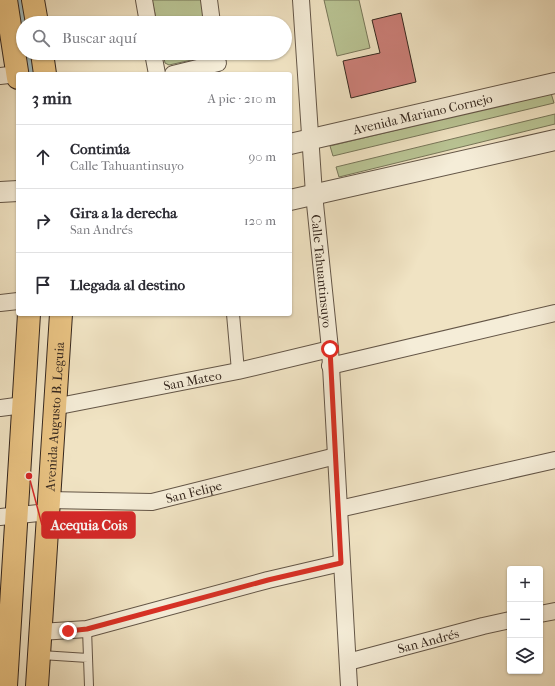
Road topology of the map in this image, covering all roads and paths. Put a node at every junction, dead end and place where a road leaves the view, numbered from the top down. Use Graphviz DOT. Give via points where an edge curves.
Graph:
graph roads {
  1 [pos="6,0"];
  2 [pos="34,0"];
  3 [pos="144,0"];
  4 [pos="209,0"];
  5 [pos="301,0"];
  6 [pos="36,16"];
  7 [pos="147,16"];
  8 [pos="211,16"];
  9 [pos="43,60"];
  10 [pos="154,60"];
  11 [pos="218,63"];
  12 [pos="45,72"];
  13 [pos="157,72"];
  14 [pos="182,72"];
  15 [pos="12,76"];
  16 [pos="555,83"];
  17 [pos="311,140"];
  18 [pos="555,140"];
  19 [pos="292,144"];
  20 [pos="16,191"];
  21 [pos="0,192"];
  22 [pos="314,194"];
  23 [pos="292,200"];
  24 [pos="16,301"];
  25 [pos="0,303"];
  26 [pos="555,314"];
  27 [pos="29,316"];
  28 [pos="61,316"];
  29 [pos="233,316"];
  30 [pos="330,349"];
  31 [pos="330,366"];
  32 [pos="238,371"];
  33 [pos="23,405"];
  34 [pos="54,407"];
  35 [pos="0,408"];
  36 [pos="336,456"];
  37 [pos="555,460"];
  38 [pos="48,508"];
  39 [pos="339,509"];
  40 [pos="11,516"];
  41 [pos="341,563"];
  42 [pos="555,611"];
  43 [pos="543,613"];
  44 [pos="507,621"];
  45 [pos="87,629"];
  46 [pos="40,632"];
  47 [pos="39,655"];
  48 [pos="88,658"];
  49 [pos="348,662"];
  50 [pos="6,686"];
  51 [pos="37,686"];
  52 [pos="89,686"];
  53 [pos="349,686"];
  1 -- 15 [label="main road"];
  2 -- 6 [label="main road"];
  3 -- 7 [label="street"];
  4 -- 8 [label="street"];
  5 -- 17 [label="street, Calle Tahuantinsuyo"];
  9 -- 12 [label="main road"];
  10 -- 13 [label="street"];
  11 -- 14 [label="street"];
  16 -- 17 [label="street, Avenida Mariano Cornejo"];
  17 -- 19 [label="street, Avenida Mariano Cornejo"];
  17 -- 22 [label="street, Calle Tahuantinsuyo"];
  18 -- 22 [label="street"];
  20 -- 21 [label="street"];
  22 -- 23 [label="street"];
  22 -- 30 [label="street, Calle Tahuantinsuyo"];
  24 -- 25 [label="street"];
  26 -- 31 [label="street"];
  27 -- 33 [label="main road"];
  28 -- 34 [label="main road, Avenida Augusto B. Leguia"];
  29 -- 32 [label="street"];
  30 -- 31 [label="street, Calle Tahuantinsuyo"];
  30 -- 32 [label="street, San Mateo"];
  31 -- 36 [label="street, Calle Tahuantinsuyo"];
  32 -- 34 [label="street, San Mateo"];
  33 -- 35 [label="street"];
  33 -- 40 [label="main road"];
  34 -- 38 [label="main road, Avenida Augusto B. Leguia"];
  36 -- 38 [label="street, San Felipe" via="152,502"];
  36 -- 39 [label="street, Calle Tahuantinsuyo"];
  37 -- 39 [label="street"];
  38 -- 40 [label="street, San Felipe"];
  38 -- 46 [label="main road, Avenida Augusto B. Leguia"];
  39 -- 41 [label="street, Calle Tahuantinsuyo"];
  40 -- 50 [label="main road"];
  41 -- 45 [label="street"];
  41 -- 49 [label="street, Calle Tahuantinsuyo"];
  42 -- 43 [label="street"];
  44 -- 49 [label="street, San Andrés"];
  45 -- 46 [label="street"];
  45 -- 48 [label="lane"];
  46 -- 47 [label="main road, Avenida Augusto B. Leguia"];
  47 -- 48 [label="lane"];
  47 -- 51 [label="main road, Avenida Augusto B. Leguia"];
  48 -- 52 [label="lane"];
  49 -- 53 [label="street, Calle Tahuantinsuyo"];
}
